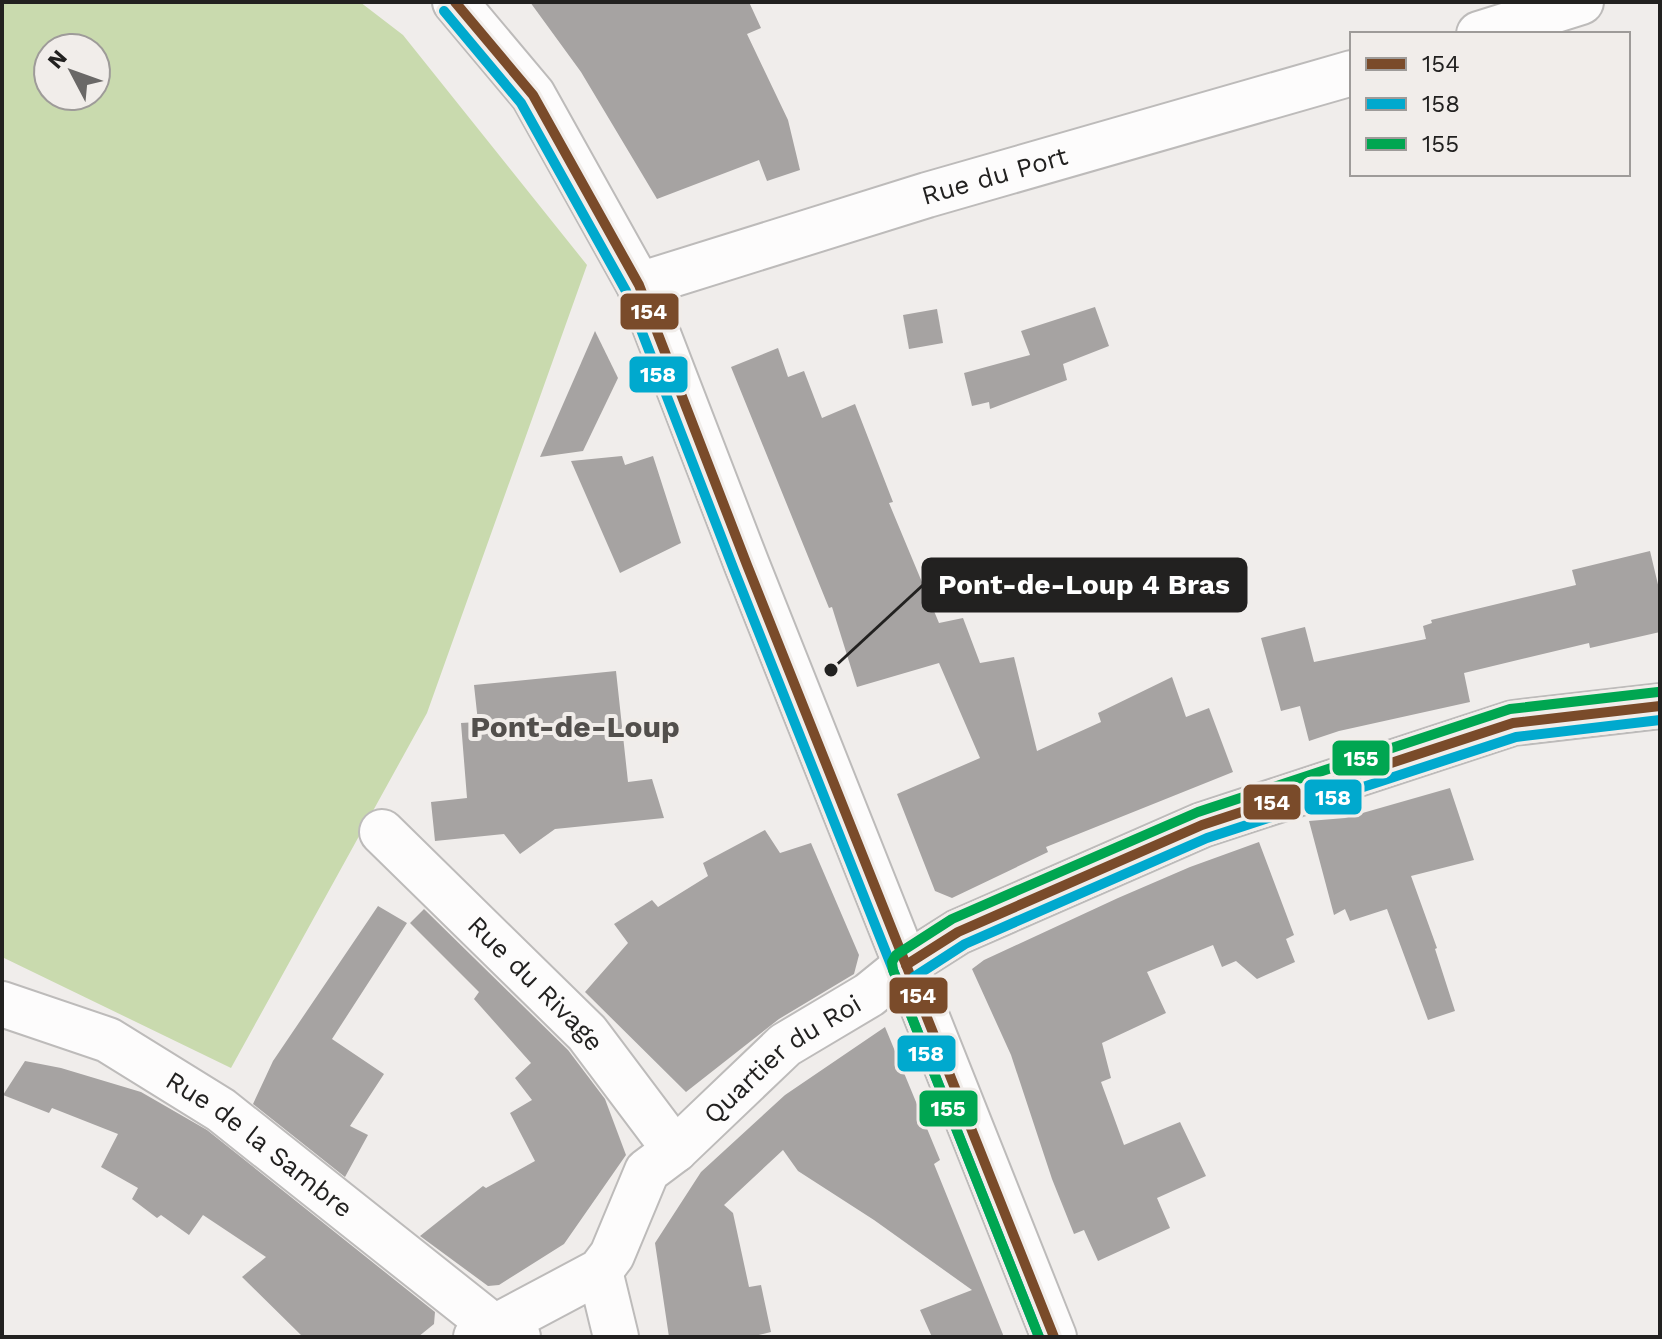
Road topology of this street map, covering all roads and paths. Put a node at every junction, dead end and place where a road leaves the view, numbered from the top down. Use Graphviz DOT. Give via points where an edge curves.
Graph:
graph roads {
  1 [pos="455,2"];
  2 [pos="1581,2"];
  3 [pos="1485,32"];
  4 [pos="1350,74"];
  5 [pos="639,285"];
  6 [pos="1660,706"];
  7 [pos="382,832"];
  8 [pos="906,965"];
  9 [pos="2,1004"];
  10 [pos="675,1150"];
  11 [pos="600,1271"];
  12 [pos="496,1333"];
  13 [pos="616,1337"];
  14 [pos="1054,1337"];
  1 -- 5 [label="street" via="533,95"];
  2 -- 3 [label="street"];
  4 -- 5 [label="street, Rue du Port" via="927,195"];
  5 -- 8 [label="street"];
  6 -- 8 [label="street, Quartier du Roi" via="1513,723 1202,825 958,932"];
  7 -- 10 [label="street, Rue du Rivage" via="587,1033"];
  8 -- 10 [label="street, Quartier du Roi" via="869,995 785,1045"];
  8 -- 14 [label="street"];
  9 -- 12 [label="street, Rue de la Sambre" via="108,1040 221,1110"];
  10 -- 11 [label="street, Quartier du Roi" via="647,1171 612,1255"];
  11 -- 12 [label="street"];
  11 -- 13 [label="street"];
}
